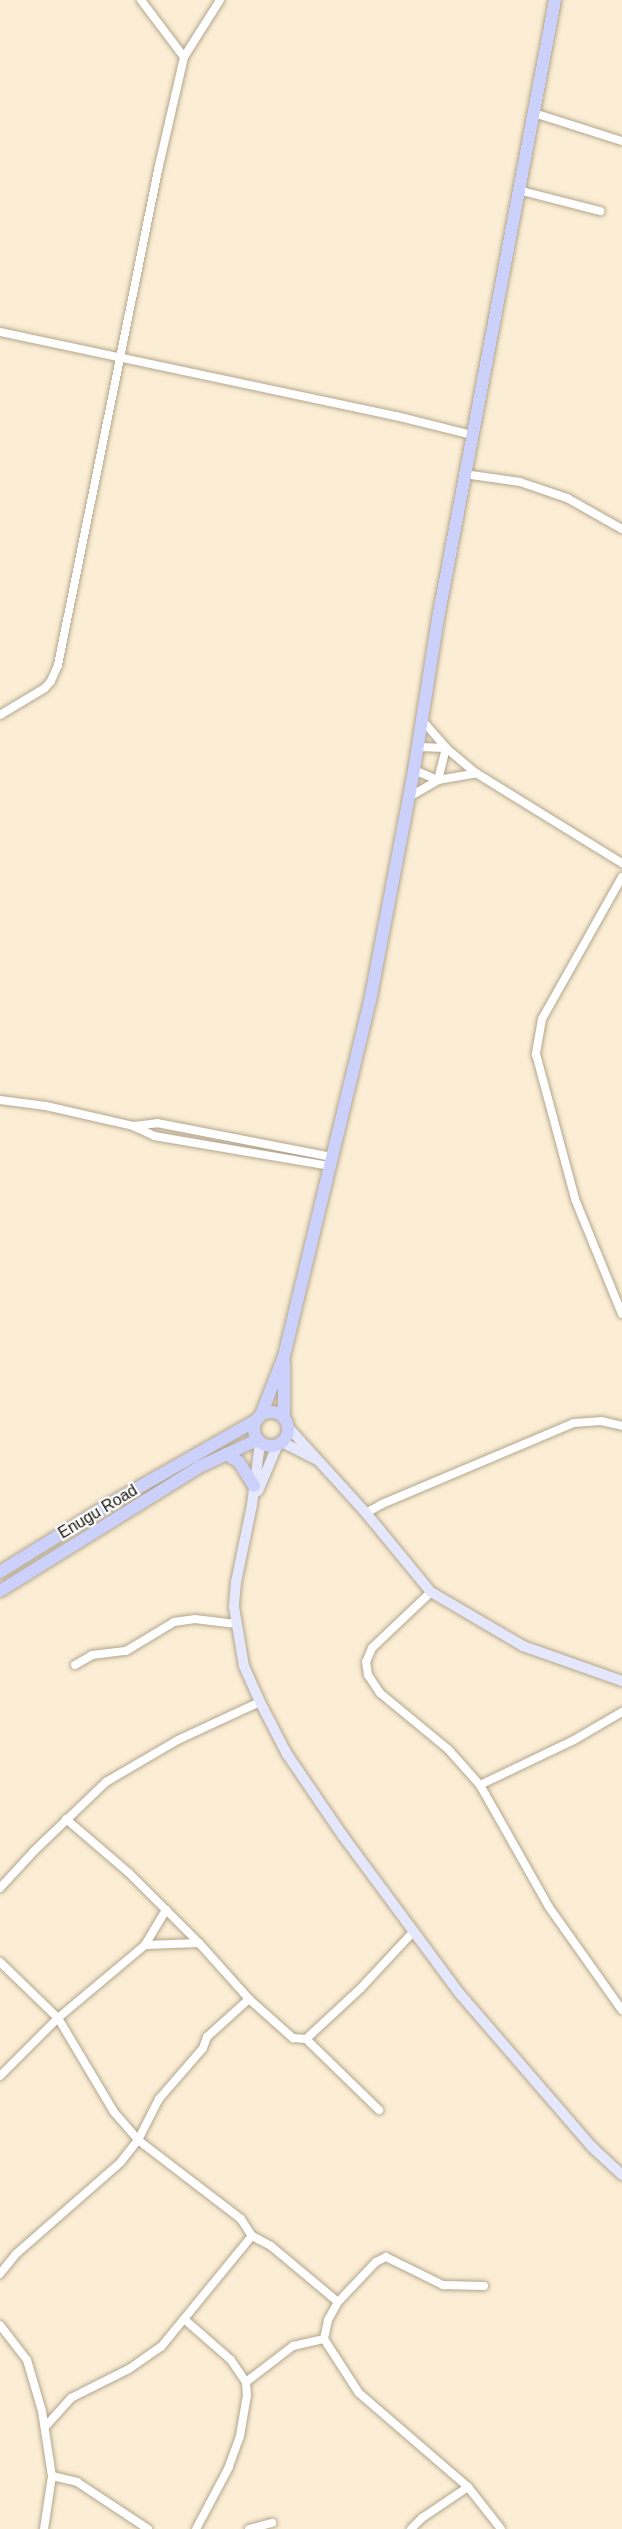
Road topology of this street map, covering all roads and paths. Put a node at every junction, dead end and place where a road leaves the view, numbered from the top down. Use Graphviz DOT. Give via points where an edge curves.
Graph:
graph roads {
  1 [pos="141,0"];
  2 [pos="220,0"];
  3 [pos="555,0"];
  4 [pos="184,57"];
  5 [pos="534,113"];
  6 [pos="622,141"];
  7 [pos="518,190"];
  8 [pos="600,211"];
  9 [pos="0,332"];
  10 [pos="120,359"];
  11 [pos="472,435"];
  12 [pos="464,474"];
  13 [pos="622,529"];
  14 [pos="0,715"];
  15 [pos="422,720"];
  16 [pos="418,747"];
  17 [pos="446,748"];
  18 [pos="414,770"];
  19 [pos="476,773"];
  20 [pos="438,780"];
  21 [pos="409,797"];
  22 [pos="622,863"];
  23 [pos="622,877"];
  24 [pos="0,1100"];
  25 [pos="133,1126"];
  26 [pos="331,1161"];
  27 [pos="621,1308"];
  28 [pos="284,1356"];
  29 [pos="259,1418"];
  30 [pos="286,1423"];
  31 [pos="622,1426"];
  32 [pos="259,1441"];
  33 [pos="279,1444"];
  34 [pos="226,1454"];
  35 [pos="316,1459"];
  36 [pos="254,1486"];
  37 [pos="252,1505"];
  38 [pos="366,1513"];
  39 [pos="0,1572"];
  40 [pos="0,1590"];
  41 [pos="431,1592"];
  42 [pos="236,1624"];
  43 [pos="75,1665"];
  44 [pos="622,1681"];
  45 [pos="260,1702"];
  46 [pos="622,1712"];
  47 [pos="480,1785"];
  48 [pos="66,1820"];
  49 [pos="0,1888"];
  50 [pos="166,1910"];
  51 [pos="414,1931"];
  52 [pos="199,1943"];
  53 [pos="145,1945"];
  54 [pos="0,1962"];
  55 [pos="249,1999"];
  56 [pos="622,2010"];
  57 [pos="58,2018"];
  58 [pos="306,2039"];
  59 [pos="0,2076"];
  60 [pos="379,2110"];
  61 [pos="138,2140"];
  62 [pos="622,2175"];
  63 [pos="252,2235"];
  64 [pos="0,2274"];
  65 [pos="484,2286"];
  66 [pos="338,2302"];
  67 [pos="184,2319"];
  68 [pos="0,2325"];
  69 [pos="324,2339"];
  70 [pos="246,2382"];
  71 [pos="45,2427"];
  72 [pos="52,2476"];
  73 [pos="468,2487"];
  74 [pos="272,2523"];
  75 [pos="44,2529"];
  76 [pos="148,2529"];
  77 [pos="196,2529"];
  78 [pos="249,2529"];
  79 [pos="411,2529"];
  80 [pos="501,2529"];
  1 -- 4 [label="street"];
  2 -- 4 [label="street"];
  3 -- 5 [label="main road"];
  4 -- 10 [label="street"];
  5 -- 6 [label="street"];
  5 -- 7 [label="main road"];
  7 -- 8 [label="street"];
  7 -- 11 [label="main road"];
  9 -- 10 [label="street"];
  10 -- 11 [label="street"];
  10 -- 14 [label="street" via="58,665 45,688"];
  11 -- 12 [label="main road"];
  12 -- 13 [label="street" via="520,482 567,498"];
  12 -- 15 [label="main road"];
  15 -- 16 [label="main road"];
  15 -- 17 [label="street"];
  16 -- 17 [label="street"];
  16 -- 18 [label="main road"];
  17 -- 19 [label="street"];
  17 -- 20 [label="street"];
  18 -- 20 [label="street"];
  18 -- 21 [label="main road"];
  19 -- 20 [label="street"];
  19 -- 22 [label="street"];
  20 -- 21 [label="street"];
  21 -- 26 [label="main road" via="370,1001"];
  23 -- 27 [label="street" via="542,1019 536,1054 575,1199"];
  24 -- 25 [label="street"];
  25 -- 26 [label="street" via="154,1136"];
  25 -- 26 [label="street" via="157,1123"];
  26 -- 28 [label="main road"];
  28 -- 29 [label="main road"];
  28 -- 30 [label="main road"];
  29 -- 30 [label="main road" via="273,1412"];
  29 -- 32 [label="main road" via="254,1430"];
  29 -- 39 [label="main road, Enugu Road"];
  30 -- 33 [label="main road"];
  30 -- 35 [label="main road"];
  31 -- 38 [label="street" via="601,1421 574,1423"];
  32 -- 33 [label="main road"];
  32 -- 34 [label="main road"];
  32 -- 36 [label="main road"];
  33 -- 35 [label="main road"];
  33 -- 37 [label="main road"];
  34 -- 36 [label="main road" via="239,1462"];
  34 -- 40 [label="main road" via="143,1500"];
  35 -- 38 [label="main road"];
  36 -- 37 [label="main road"];
  37 -- 42 [label="main road" via="236,1582"];
  38 -- 41 [label="main road"];
  41 -- 44 [label="main road" via="523,1646"];
  41 -- 47 [label="street" via="372,1648 366,1662 368,1675 380,1693 448,1749"];
  42 -- 43 [label="street" via="195,1619 174,1622 126,1651 92,1655"];
  42 -- 45 [label="main road" via="244,1666"];
  45 -- 48 [label="street" via="178,1740 106,1782"];
  45 -- 51 [label="main road" via="287,1754"];
  46 -- 47 [label="street"];
  47 -- 56 [label="street" via="549,1907"];
  48 -- 49 [label="street"];
  48 -- 50 [label="street"];
  50 -- 52 [label="street"];
  50 -- 53 [label="street"];
  51 -- 58 [label="street"];
  51 -- 62 [label="main road" via="468,2003 592,2147"];
  52 -- 53 [label="street"];
  52 -- 55 [label="street"];
  53 -- 57 [label="street"];
  54 -- 57 [label="street"];
  55 -- 58 [label="street" via="293,2038"];
  55 -- 61 [label="street" via="207,2037 203,2048 159,2099"];
  57 -- 59 [label="street"];
  57 -- 61 [label="street" via="114,2112"];
  58 -- 60 [label="street"];
  61 -- 63 [label="street" via="241,2219"];
  61 -- 64 [label="street" via="120,2162 16,2254"];
  63 -- 66 [label="street"];
  63 -- 67 [label="street"];
  65 -- 66 [label="street" via="444,2285 386,2257 376,2262"];
  66 -- 69 [label="street"];
  67 -- 70 [label="street" via="231,2360"];
  67 -- 71 [label="street" via="161,2347 129,2369 71,2398"];
  68 -- 71 [label="street" via="27,2360"];
  69 -- 70 [label="street" via="294,2346"];
  69 -- 73 [label="street" via="359,2393"];
  70 -- 77 [label="street" via="240,2436 229,2467"];
  71 -- 72 [label="street"];
  72 -- 75 [label="street"];
  72 -- 76 [label="street" via="77,2482"];
  73 -- 79 [label="street"];
  73 -- 80 [label="street"];
  74 -- 78 [label="street"];
}
